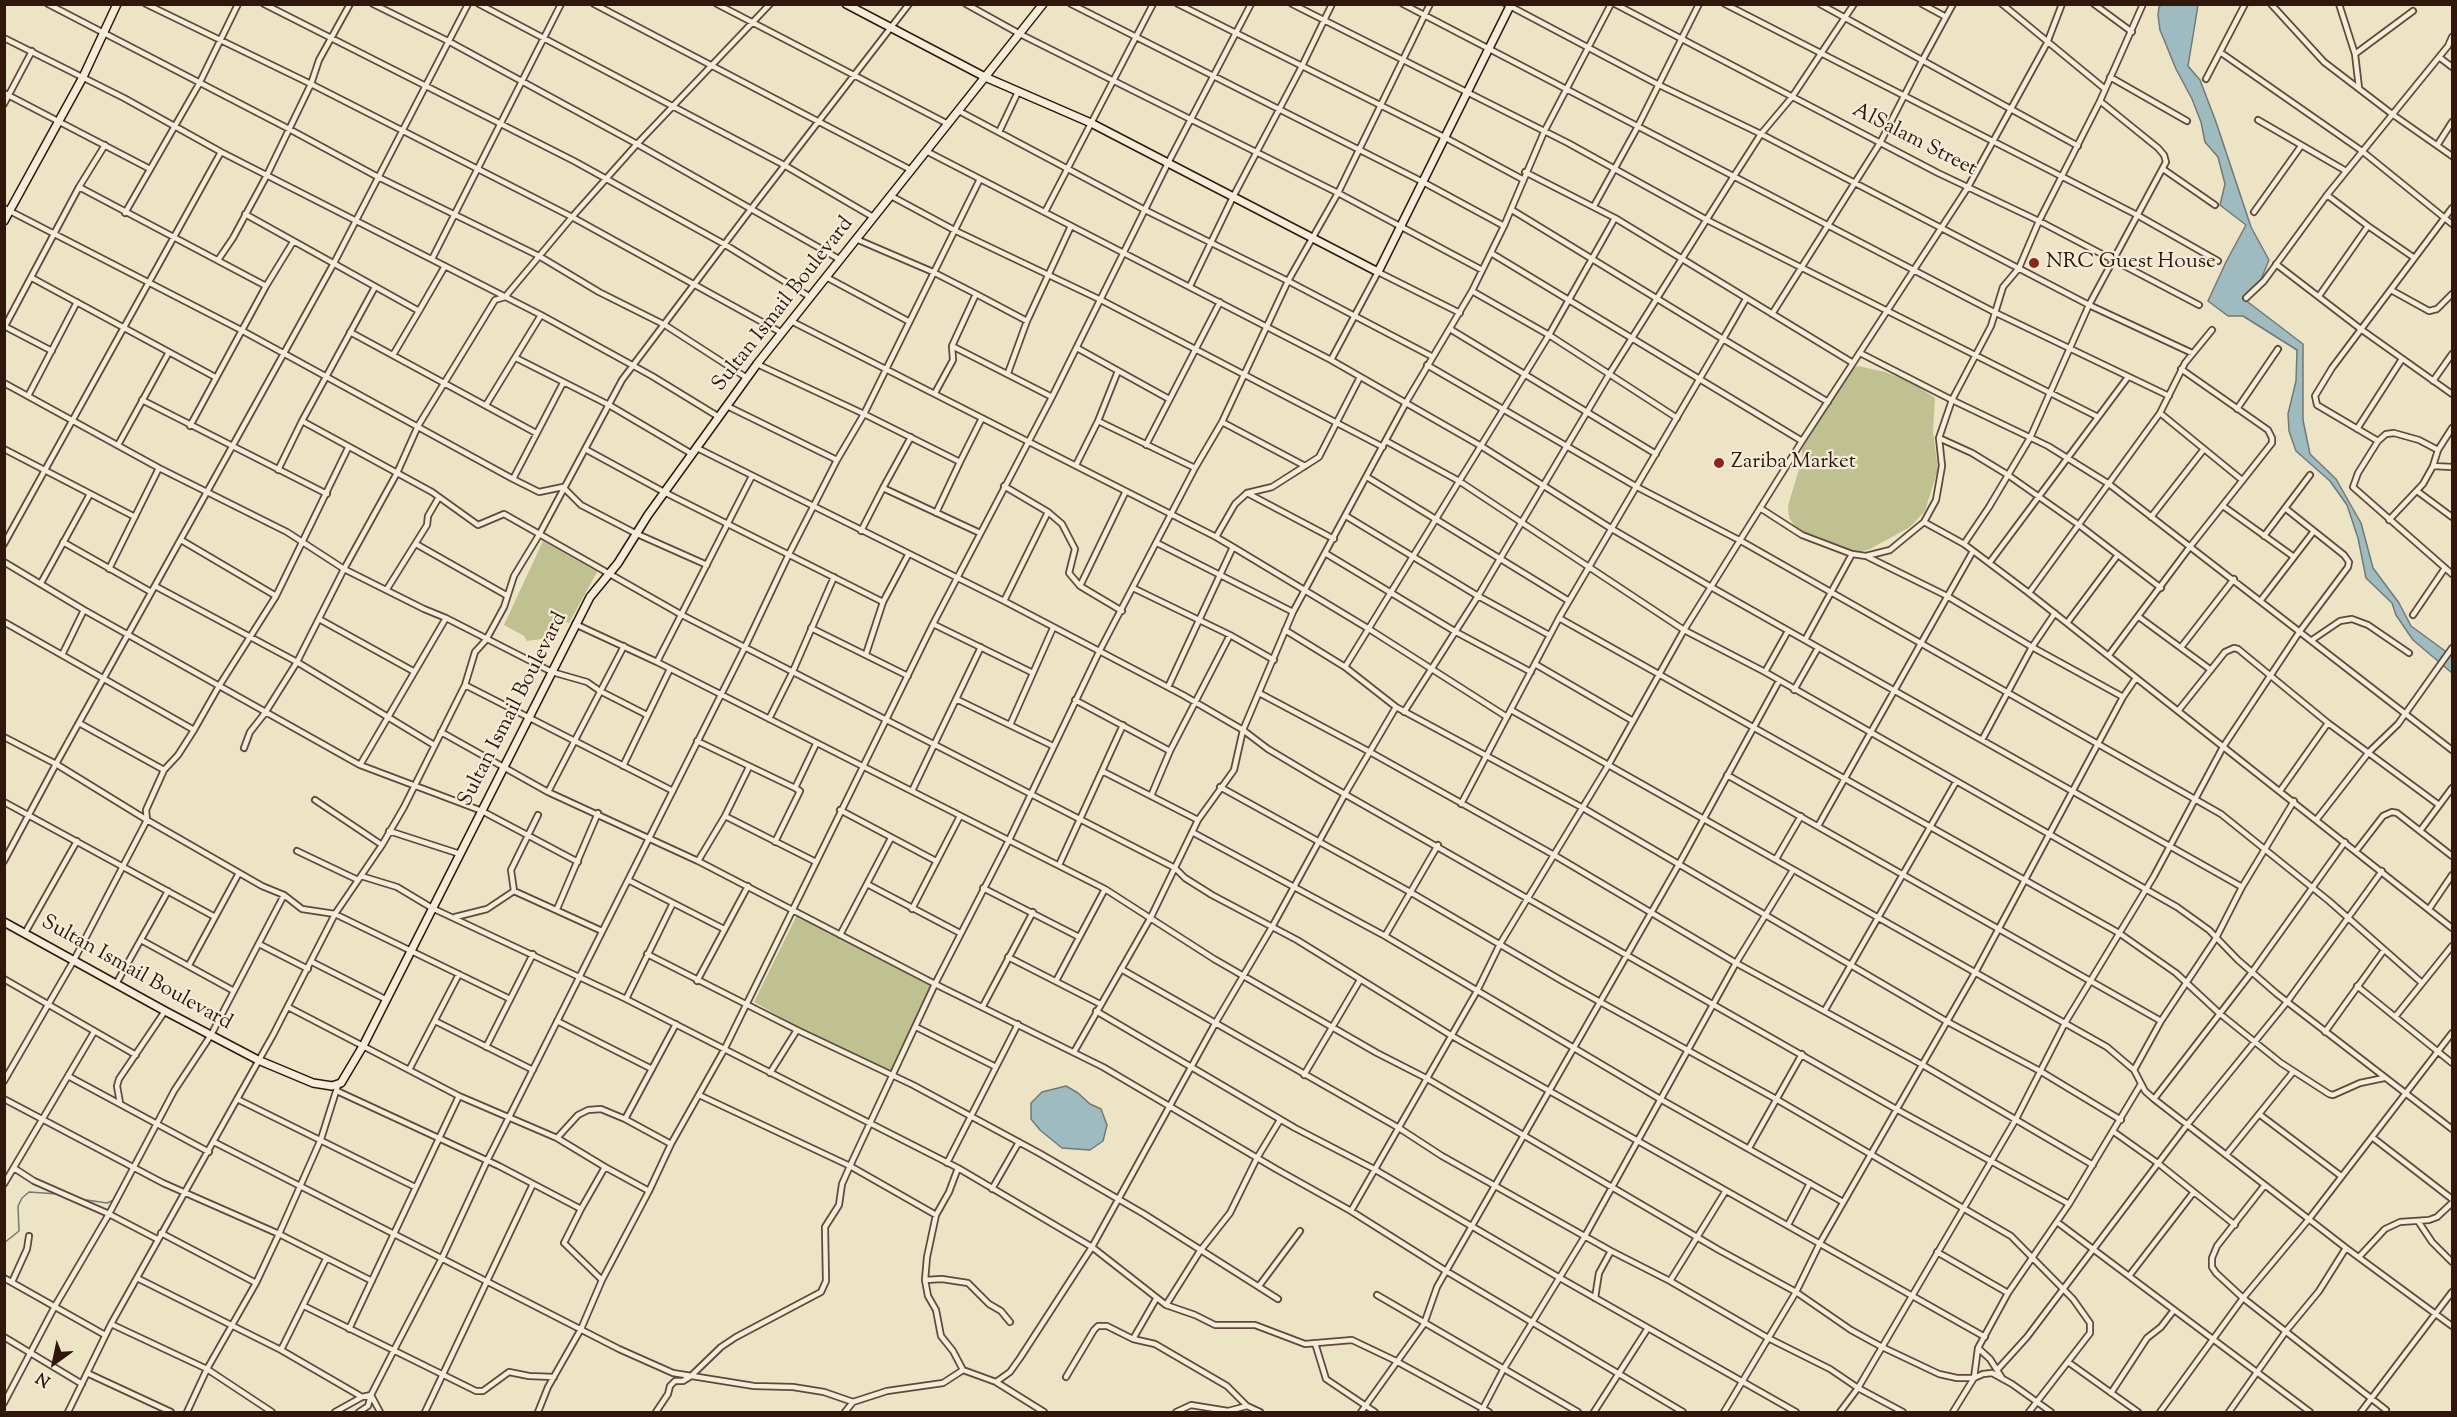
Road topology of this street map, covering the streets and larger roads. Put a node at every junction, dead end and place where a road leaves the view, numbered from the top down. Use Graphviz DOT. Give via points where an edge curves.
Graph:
graph roads {
  1 [pos="48,4"];
  2 [pos="117,4"];
  3 [pos="146,4"];
  4 [pos="238,4"];
  5 [pos="264,4"];
  6 [pos="351,4"];
  7 [pos="374,4"];
  8 [pos="468,4"];
  9 [pos="478,4"];
  10 [pos="561,4"];
  11 [pos="594,4"];
  12 [pos="717,4"];
  13 [pos="770,4"];
  14 [pos="846,4"];
  15 [pos="909,4"];
  16 [pos="966,4"];
  17 [pos="1042,4"];
  18 [pos="1071,4"];
  19 [pos="1153,4"];
  20 [pos="1178,4"];
  21 [pos="1251,4"];
  22 [pos="1292,4"];
  23 [pos="1332,4"];
  24 [pos="1403,4"];
  25 [pos="1430,4"];
  26 [pos="1613,4"];
  27 [pos="1699,4"];
  28 [pos="1725,4"];
  29 [pos="1820,4"];
  30 [pos="1854,4"];
  31 [pos="1922,4"];
  32 [pos="1953,4"];
  33 [pos="2002,4"];
  34 [pos="2062,4"];
  35 [pos="2094,4"];
  36 [pos="2143,4"];
  37 [pos="2246,4"];
  38 [pos="2271,4"];
  39 [pos="2339,4"];
  40 [pos="1509,5"];
  41 [pos="2413,11"];
  42 [pos="1424,15"];
  43 [pos="1946,17"];
  44 [pos="1845,18"];
  45 [pos="1324,20"];
  46 [pos="752,23"];
  47 [pos="890,29"];
  48 [pos="2132,32"];
  49 [pos="102,34"];
  50 [pos="1020,34"];
  51 [pos="1237,34"];
  52 [pos="1136,37"];
  53 [pos="2452,37"];
  54 [pos="4,38"];
  55 [pos="331,38"];
  56 [pos="544,38"];
  57 [pos="1681,38"];
  58 [pos="219,39"];
  59 [pos="448,41"];
  60 [pos="2047,43"];
  61 [pos="1589,48"];
  62 [pos="1489,49"];
  63 [pos="32,51"];
  64 [pos="2220,52"];
  65 [pos="2355,54"];
  66 [pos="1821,55"];
  67 [pos="2439,57"];
  68 [pos="1402,59"];
  69 [pos="1922,61"];
  70 [pos="712,65"];
  71 [pos="1302,66"];
  72 [pos="2452,67"];
  73 [pos="855,75"];
  74 [pos="83,77"];
  75 [pos="1215,77"];
  76 [pos="2110,77"];
  77 [pos="985,78"];
  78 [pos="2206,79"];
  79 [pos="1112,80"];
  80 [pos="522,83"];
  81 [pos="199,84"];
  82 [pos="311,84"];
  83 [pos="1657,84"];
  84 [pos="424,87"];
  85 [pos="2359,88"];
  86 [pos="1567,90"];
  87 [pos="2105,90"];
  88 [pos="1018,92"];
  89 [pos="1466,93"];
  90 [pos="7,94"];
  91 [pos="1904,96"];
  92 [pos="1792,97"];
  93 [pos="2100,101"];
  94 [pos="4,104"];
  95 [pos="1379,105"];
  96 [pos="672,107"];
  97 [pos="2012,108"];
  98 [pos="1280,109"];
  99 [pos="959,111"];
  100 [pos="2392,114"];
  101 [pos="60,120"];
  102 [pos="1192,120"];
  103 [pos="2258,120"];
  104 [pos="819,121"];
  105 [pos="2187,121"];
  106 [pos="2452,122"];
  107 [pos="1091,123"];
  108 [pos="948,124"];
  109 [pos="174,126"];
  110 [pos="501,126"];
  111 [pos="1637,128"];
  112 [pos="289,129"];
  113 [pos="402,132"];
  114 [pos="999,132"];
  115 [pos="1544,132"];
  116 [pos="1761,134"];
  117 [pos="1444,137"];
  118 [pos="1995,142"];
  119 [pos="1880,143"];
  120 [pos="105,144"];
  121 [pos="637,144"];
  122 [pos="2438,144"];
  123 [pos="2078,146"];
  124 [pos="2301,146"];
  125 [pos="1359,149"];
  126 [pos="926,151"];
  127 [pos="2362,151"];
  128 [pos="220,152"];
  129 [pos="1255,153"];
  130 [pos="2452,156"];
  131 [pos="1168,163"];
  132 [pos="784,165"];
  133 [pos="1068,168"];
  134 [pos="150,169"];
  135 [pos="1616,169"];
  136 [pos="2163,169"];
  137 [pos="477,170"];
  138 [pos="911,170"];
  139 [pos="2346,171"];
  140 [pos="1526,172"];
  141 [pos="267,175"];
  142 [pos="1734,176"];
  143 [pos="2062,176"];
  144 [pos="378,177"];
  145 [pos="606,179"];
  146 [pos="980,179"];
  147 [pos="1522,180"];
  148 [pos="1423,182"];
  149 [pos="1855,183"];
  150 [pos="79,187"];
  151 [pos="1968,187"];
  152 [pos="1338,193"];
  153 [pos="891,195"];
  154 [pos="2327,195"];
  155 [pos="1233,197"];
  156 [pos="2215,205"];
  157 [pos="1594,206"];
  158 [pos="2452,208"];
  159 [pos="7,209"];
  160 [pos="751,209"];
  161 [pos="1145,210"];
  162 [pos="1512,210"];
  163 [pos="1045,212"];
  164 [pos="2254,212"];
  165 [pos="125,213"];
  166 [pos="245,214"];
  167 [pos="455,215"];
  168 [pos="2137,215"];
  169 [pos="572,216"];
  170 [pos="873,217"];
  171 [pos="1615,218"];
  172 [pos="2445,218"];
  173 [pos="356,219"];
  174 [pos="4,220"];
  175 [pos="1707,220"];
  176 [pos="2039,221"];
  177 [pos="2452,224"];
  178 [pos="1071,226"];
  179 [pos="1402,226"];
  180 [pos="1504,226"];
  181 [pos="1829,226"];
  182 [pos="2368,226"];
  183 [pos="1942,230"];
  184 [pos="956,231"];
  185 [pos="56,233"];
  186 [pos="173,238"];
  187 [pos="855,238"];
  188 [pos="1312,239"];
  189 [pos="293,242"];
  190 [pos="1211,242"];
  191 [pos="724,244"];
  192 [pos="1125,254"];
  193 [pos="1491,254"];
  194 [pos="539,256"];
  195 [pos="2413,257"];
  196 [pos="432,259"];
  197 [pos="839,259"];
  198 [pos="1682,259"];
  199 [pos="2112,259"];
  200 [pos="218,260"];
  201 [pos="1592,260"];
  202 [pos="2218,261"];
  203 [pos="334,263"];
  204 [pos="2276,264"];
  205 [pos="445,266"];
  206 [pos="1803,268"];
  207 [pos="2019,268"];
  208 [pos="1482,270"];
  209 [pos="933,272"];
  210 [pos="1378,272"];
  211 [pos="1915,272"];
  212 [pos="1048,274"];
  213 [pos="825,277"];
  214 [pos="32,278"];
  215 [pos="1288,281"];
  216 [pos="147,282"];
  217 [pos="695,285"];
  218 [pos="266,286"];
  219 [pos="1190,286"];
  220 [pos="375,287"];
  221 [pos="2391,290"];
  222 [pos="1472,291"];
  223 [pos="976,294"];
  224 [pos="2452,294"];
  225 [pos="2319,296"];
  226 [pos="505,297"];
  227 [pos="810,297"];
  228 [pos="1656,298"];
  229 [pos="2246,298"];
  230 [pos="1746,299"];
  231 [pos="1101,300"];
  232 [pos="1569,300"];
  233 [pos="77,302"];
  234 [pos="1220,302"];
  235 [pos="2199,304"];
  236 [pos="2089,305"];
  237 [pos="419,311"];
  238 [pos="1889,311"];
  239 [pos="1460,313"];
  240 [pos="1773,314"];
  241 [pos="1996,314"];
  242 [pos="541,315"];
  243 [pos="1355,316"];
  244 [pos="791,321"];
  245 [pos="908,321"];
  246 [pos="1028,321"];
  247 [pos="665,325"];
  248 [pos="5,326"];
  249 [pos="1266,326"];
  250 [pos="124,328"];
  251 [pos="1450,329"];
  252 [pos="240,330"];
  253 [pos="2212,330"];
  254 [pos="2362,330"];
  255 [pos="350,332"];
  256 [pos="782,333"];
  257 [pos="1549,335"];
  258 [pos="1632,339"];
  259 [pos="1723,339"];
  260 [pos="952,346"];
  261 [pos="1077,348"];
  262 [pos="2069,348"];
  263 [pos="2278,349"];
  264 [pos="1196,350"];
  265 [pos="51,351"];
  266 [pos="169,352"];
  267 [pos="1860,353"];
  268 [pos="2192,353"];
  269 [pos="284,354"];
  270 [pos="2452,354"];
  271 [pos="393,355"];
  272 [pos="1432,357"];
  273 [pos="1975,357"];
  274 [pos="516,358"];
  275 [pos="2403,359"];
  276 [pos="1332,360"];
  277 [pos="1854,363"];
  278 [pos="757,364"];
  279 [pos="1427,365"];
  280 [pos="632,367"];
  281 [pos="2181,369"];
  282 [pos="886,370"];
  283 [pos="1118,372"];
  284 [pos="1008,374"];
  285 [pos="1524,374"];
  286 [pos="1610,374"];
  287 [pos="1244,375"];
  288 [pos="215,377"];
  289 [pos="327,377"];
  290 [pos="1360,377"];
  291 [pos="2128,377"];
  292 [pos="747,378"];
  293 [pos="1700,379"];
  294 [pos="2433,381"];
  295 [pos="444,382"];
  296 [pos="4,383"];
  297 [pos="563,383"];
  298 [pos="2050,392"];
  299 [pos="934,393"];
  300 [pos="2452,394"];
  301 [pos="28,396"];
  302 [pos="2169,396"];
  303 [pos="1052,397"];
  304 [pos="1169,399"];
  305 [pos="142,400"];
  306 [pos="1952,400"];
  307 [pos="1406,402"];
  308 [pos="1828,402"];
  309 [pos="486,405"];
  310 [pos="609,405"];
  311 [pos="727,406"];
  312 [pos="1503,409"];
  313 [pos="2237,409"];
  314 [pos="1588,413"];
  315 [pos="2160,413"];
  316 [pos="864,414"];
  317 [pos="719,417"];
  318 [pos="2098,417"];
  319 [pos="982,418"];
  320 [pos="1677,418"];
  321 [pos="73,420"];
  322 [pos="302,421"];
  323 [pos="1098,421"];
  324 [pos="1222,422"];
  325 [pos="1336,423"];
  326 [pos="190,426"];
  327 [pos="418,426"];
  328 [pos="2452,428"];
  329 [pos="2356,429"];
  330 [pos="536,434"];
  331 [pos="911,437"];
  332 [pos="1939,438"];
  333 [pos="2030,438"];
  334 [pos="1028,441"];
  335 [pos="1386,441"];
  336 [pos="1802,441"];
  337 [pos="2378,441"];
  338 [pos="118,445"];
  339 [pos="1146,445"];
  340 [pos="1481,446"];
  341 [pos="232,447"];
  342 [pos="1383,447"];
  343 [pos="1567,447"];
  344 [pos="348,448"];
  345 [pos="2204,448"];
  346 [pos="4,449"];
  347 [pos="585,449"];
  348 [pos="2438,450"];
  349 [pos="695,451"];
  350 [pos="1656,454"];
  351 [pos="2068,457"];
  352 [pos="837,460"];
  353 [pos="960,462"];
  354 [pos="1076,465"];
  355 [pos="1305,466"];
  356 [pos="2433,466"];
  357 [pos="2452,467"];
  358 [pos="159,468"];
  359 [pos="1196,468"];
  360 [pos="45,470"];
  361 [pos="278,470"];
  362 [pos="397,473"];
  363 [pos="2310,475"];
  364 [pos="752,476"];
  365 [pos="2008,476"];
  366 [pos="1367,477"];
  367 [pos="513,479"];
  368 [pos="2242,480"];
  369 [pos="1459,481"];
  370 [pos="2109,484"];
  371 [pos="1545,485"];
  372 [pos="1004,486"];
  373 [pos="563,487"];
  374 [pos="1637,487"];
  375 [pos="883,488"];
  376 [pos="2417,491"];
  377 [pos="664,492"];
  378 [pos="207,493"];
  379 [pos="1125,493"];
  380 [pos="1247,493"];
  381 [pos="90,494"];
  382 [pos="327,494"];
  383 [pos="440,496"];
  384 [pos="2038,497"];
  385 [pos="2223,506"];
  386 [pos="813,507"];
  387 [pos="1760,508"];
  388 [pos="2285,508"];
  389 [pos="1048,512"];
  390 [pos="936,513"];
  391 [pos="1171,514"];
  392 [pos="1346,516"];
  393 [pos="135,517"];
  394 [pos="2151,517"];
  395 [pos="2452,517"];
  396 [pos="1436,520"];
  397 [pos="2389,520"];
  398 [pos="1924,522"];
  399 [pos="728,523"];
  400 [pos="1522,523"];
  401 [pos="2079,525"];
  402 [pos="1612,529"];
  403 [pos="861,531"];
  404 [pos="2314,531"];
  405 [pos="635,533"];
  406 [pos="980,533"];
  407 [pos="539,535"];
  408 [pos="2264,536"];
  409 [pos="1216,537"];
  410 [pos="1334,539"];
  411 [pos="181,540"];
  412 [pos="1741,541"];
  413 [pos="63,543"];
  414 [pos="1157,543"];
  415 [pos="4,544"];
  416 [pos="303,544"];
  417 [pos="416,544"];
  418 [pos="1964,544"];
  419 [pos="1233,547"];
  420 [pos="2189,548"];
  421 [pos="1973,551"];
  422 [pos="1325,553"];
  423 [pos="789,554"];
  424 [pos="1851,554"];
  425 [pos="908,555"];
  426 [pos="1866,556"];
  427 [pos="2117,556"];
  428 [pos="1413,557"];
  429 [pos="2294,557"];
  430 [pos="1499,559"];
  431 [pos="4,562"];
  432 [pos="1990,562"];
  433 [pos="707,565"];
  434 [pos="110,568"];
  435 [pos="1589,568"];
  436 [pos="2445,568"];
  437 [pos="344,569"];
  438 [pos="610,573"];
  439 [pos="2452,574"];
  440 [pos="1220,575"];
  441 [pos="834,577"];
  442 [pos="957,578"];
  443 [pos="2234,579"];
  444 [pos="41,583"];
  445 [pos="155,586"];
  446 [pos="1080,586"];
  447 [pos="1711,587"];
  448 [pos="1134,588"];
  449 [pos="2161,588"];
  450 [pos="387,589"];
  451 [pos="1305,590"];
  452 [pos="151,592"];
  453 [pos="2029,592"];
  454 [pos="1392,594"];
  455 [pos="1831,594"];
  456 [pos="506,595"];
  457 [pos="276,596"];
  458 [pos="1478,596"];
  459 [pos="1947,596"];
  460 [pos="2261,600"];
  461 [pos="1004,601"];
  462 [pos="1569,601"];
  463 [pos="883,602"];
  464 [pos="84,610"];
  465 [pos="1122,611"];
  466 [pos="1293,612"];
  467 [pos="2055,613"];
  468 [pos="682,615"];
  469 [pos="2413,615"];
  470 [pos="2139,616"];
  471 [pos="446,618"];
  472 [pos="1559,618"];
  473 [pos="319,619"];
  474 [pos="1200,620"];
  475 [pos="4,622"];
  476 [pos="2067,623"];
  477 [pos="575,624"];
  478 [pos="933,624"];
  479 [pos="811,628"];
  480 [pos="1053,628"];
  481 [pos="1369,629"];
  482 [pos="1285,630"];
  483 [pos="1684,630"];
  484 [pos="1788,631"];
  485 [pos="2300,631"];
  486 [pos="1456,632"];
  487 [pos="129,634"];
  488 [pos="1230,635"];
  489 [pos="1550,635"];
  490 [pos="251,637"];
  491 [pos="486,640"];
  492 [pos="1805,640"];
  493 [pos="2312,640"];
  494 [pos="1920,644"];
  495 [pos="624,646"];
  496 [pos="2182,646"];
  497 [pos="745,647"];
  498 [pos="981,647"];
  499 [pos="2032,647"];
  500 [pos="1818,648"];
  501 [pos="2452,648"];
  502 [pos="1100,650"];
  503 [pos="866,654"];
  504 [pos="2409,654"];
  505 [pos="2109,655"];
  506 [pos="62,656"];
  507 [pos="1274,660"];
  508 [pos="297,662"];
  509 [pos="657,662"];
  510 [pos="1535,664"];
  511 [pos="1345,667"];
  512 [pos="670,669"];
  513 [pos="1432,670"];
  514 [pos="2211,670"];
  515 [pos="413,671"];
  516 [pos="793,671"];
  517 [pos="552,672"];
  518 [pos="1531,672"];
  519 [pos="1765,672"];
  520 [pos="1034,673"];
  521 [pos="1661,674"];
  522 [pos="908,676"];
  523 [pos="2270,676"];
  524 [pos="2136,678"];
  525 [pos="105,679"];
  526 [pos="1779,681"];
  527 [pos="465,685"];
  528 [pos="219,686"];
  529 [pos="1168,687"];
  530 [pos="1794,690"];
  531 [pos="600,691"];
  532 [pos="1893,691"];
  533 [pos="720,694"];
  534 [pos="1260,694"];
  535 [pos="2008,694"];
  536 [pos="2123,697"];
  537 [pos="956,699"];
  538 [pos="1075,700"];
  539 [pos="1196,703"];
  540 [pos="1396,707"];
  541 [pos="1511,710"];
  542 [pos="2178,711"];
  543 [pos="1404,712"];
  544 [pos="265,713"];
  545 [pos="2406,714"];
  546 [pos="647,715"];
  547 [pos="387,716"];
  548 [pos="530,717"];
  549 [pos="1507,717"];
  550 [pos="886,718"];
  551 [pos="768,719"];
  552 [pos="1633,722"];
  553 [pos="79,723"];
  554 [pos="2328,723"];
  555 [pos="1010,725"];
  556 [pos="1123,725"];
  557 [pos="1754,727"];
  558 [pos="194,730"];
  559 [pos="1244,730"];
  560 [pos="441,732"];
  561 [pos="1869,733"];
  562 [pos="4,737"];
  563 [pos="1982,740"];
  564 [pos="574,741"];
  565 [pos="697,741"];
  566 [pos="816,744"];
  567 [pos="434,745"];
  568 [pos="935,746"];
  569 [pos="1053,746"];
  570 [pos="2098,746"];
  571 [pos="2223,747"];
  572 [pos="244,748"];
  573 [pos="2452,750"];
  574 [pos="1170,751"];
  575 [pos="1370,752"];
  576 [pos="2369,752"];
  577 [pos="1486,757"];
  578 [pos="56,764"];
  579 [pos="1609,764"];
  580 [pos="360,765"];
  581 [pos="623,766"];
  582 [pos="862,766"];
  583 [pos="749,767"];
  584 [pos="505,768"];
  585 [pos="164,770"];
  586 [pos="1102,771"];
  587 [pos="1727,775"];
  588 [pos="1845,779"];
  589 [pos="1956,782"];
  590 [pos="414,786"];
  591 [pos="795,788"];
  592 [pos="1220,788"];
  593 [pos="2452,788"];
  594 [pos="673,791"];
  595 [pos="912,791"];
  596 [pos="2280,791"];
  597 [pos="548,792"];
  598 [pos="1031,792"];
  599 [pos="2072,792"];
  600 [pos="1345,794"];
  601 [pos="1151,796"];
  602 [pos="2196,799"];
  603 [pos="315,800"];
  604 [pos="2294,801"];
  605 [pos="4,802"];
  606 [pos="1461,804"];
  607 [pos="2439,805"];
  608 [pos="1583,808"];
  609 [pos="840,810"];
  610 [pos="482,811"];
  611 [pos="598,813"];
  612 [pos="29,815"];
  613 [pos="538,815"];
  614 [pos="725,816"];
  615 [pos="960,816"];
  616 [pos="1801,816"];
  617 [pos="1082,819"];
  618 [pos="1704,819"];
  619 [pos="2318,819"];
  620 [pos="147,820"];
  621 [pos="1198,820"];
  622 [pos="1818,826"];
  623 [pos="1930,827"];
  624 [pos="389,831"];
  625 [pos="2420,831"];
  626 [pos="1192,832"];
  627 [pos="2050,832"];
  628 [pos="528,834"];
  629 [pos="649,836"];
  630 [pos="891,838"];
  631 [pos="1009,840"];
  632 [pos="77,841"];
  633 [pos="1319,841"];
  634 [pos="775,842"];
  635 [pos="2345,842"];
  636 [pos="382,845"];
  637 [pos="1438,845"];
  638 [pos="2169,847"];
  639 [pos="297,850"];
  640 [pos="2266,850"];
  641 [pos="2356,851"];
  642 [pos="460,854"];
  643 [pos="1554,855"];
  644 [pos="2452,856"];
  645 [pos="1776,859"];
  646 [pos="4,861"];
  647 [pos="698,861"];
  648 [pos="936,861"];
  649 [pos="578,862"];
  650 [pos="816,862"];
  651 [pos="1679,864"];
  652 [pos="1059,865"];
  653 [pos="123,866"];
  654 [pos="1175,868"];
  655 [pos="1793,870"];
  656 [pos="2382,871"];
  657 [pos="239,873"];
  658 [pos="1904,875"];
  659 [pos="2452,875"];
  660 [pos="359,878"];
  661 [pos="628,880"];
  662 [pos="2025,882"];
  663 [pos="867,884"];
  664 [pos="748,886"];
  665 [pos="1294,886"];
  666 [pos="2242,887"];
  667 [pos="982,888"];
  668 [pos="2146,888"];
  669 [pos="1105,889"];
  670 [pos="2314,889"];
  671 [pos="168,891"];
  672 [pos="514,891"];
  673 [pos="1410,892"];
  674 [pos="284,895"];
  675 [pos="1529,899"];
  676 [pos="673,903"];
  677 [pos="432,908"];
  678 [pos="557,909"];
  679 [pos="912,909"];
  680 [pos="2428,909"];
  681 [pos="794,910"];
  682 [pos="1651,910"];
  683 [pos="1033,912"];
  684 [pos="335,914"];
  685 [pos="1767,915"];
  686 [pos="215,917"];
  687 [pos="455,917"];
  688 [pos="1151,917"];
  689 [pos="1879,918"];
  690 [pos="2350,918"];
  691 [pos="4,921"];
  692 [pos="1272,927"];
  693 [pos="2452,928"];
  694 [pos="1999,929"];
  695 [pos="724,930"];
  696 [pos="602,931"];
  697 [pos="25,933"];
  698 [pos="960,933"];
  699 [pos="2118,933"];
  700 [pos="840,935"];
  701 [pos="1385,936"];
  702 [pos="1079,937"];
  703 [pos="2216,938"];
  704 [pos="141,940"];
  705 [pos="259,944"];
  706 [pos="1500,944"];
  707 [pos="2452,946"];
  708 [pos="2384,950"];
  709 [pos="411,952"];
  710 [pos="1626,953"];
  711 [pos="533,954"];
  712 [pos="648,954"];
  713 [pos="1008,957"];
  714 [pos="74,960"];
  715 [pos="312,962"];
  716 [pos="1736,963"];
  717 [pos="189,965"];
  718 [pos="1852,965"];
  719 [pos="308,969"];
  720 [pos="1121,969"];
  721 [pos="1976,971"];
  722 [pos="2252,972"];
  723 [pos="459,974"];
  724 [pos="1244,975"];
  725 [pos="579,977"];
  726 [pos="4,979"];
  727 [pos="1360,980"];
  728 [pos="697,981"];
  729 [pos="1056,981"];
  730 [pos="2090,981"];
  731 [pos="2186,982"];
  732 [pos="2422,983"];
  733 [pos="116,984"];
  734 [pos="935,984"];
  735 [pos="2357,986"];
  736 [pos="234,991"];
  737 [pos="1477,992"];
  738 [pos="510,999"];
  739 [pos="626,999"];
  740 [pos="387,1000"];
  741 [pos="1599,1000"];
  742 [pos="2288,1002"];
  743 [pos="1100,1004"];
  744 [pos="1714,1004"];
  745 [pos="747,1005"];
  746 [pos="49,1006"];
  747 [pos="288,1006"];
  748 [pos="983,1006"];
  749 [pos="1825,1010"];
  750 [pos="165,1011"];
  751 [pos="1096,1011"];
  752 [pos="2219,1013"];
  753 [pos="2395,1017"];
  754 [pos="435,1021"];
  755 [pos="557,1021"];
  756 [pos="1946,1021"];
  757 [pos="2161,1021"];
  758 [pos="1216,1022"];
  759 [pos="2065,1023"];
  760 [pos="676,1024"];
  761 [pos="1018,1024"];
  762 [pos="1331,1026"];
  763 [pos="916,1027"];
  764 [pos="797,1030"];
  765 [pos="94,1032"];
  766 [pos="2325,1032"];
  767 [pos="2452,1033"];
  768 [pos="212,1035"];
  769 [pos="1452,1036"];
  770 [pos="2254,1042"];
  771 [pos="363,1046"];
  772 [pos="486,1047"];
  773 [pos="1573,1048"];
  774 [pos="724,1050"];
  775 [pos="2438,1051"];
  776 [pos="1074,1052"];
  777 [pos="1688,1052"];
  778 [pos="1802,1054"];
  779 [pos="136,1055"];
  780 [pos="258,1060"];
  781 [pos="2452,1063"];
  782 [pos="1921,1064"];
  783 [pos="1193,1066"];
  784 [pos="996,1067"];
  785 [pos="652,1069"];
  786 [pos="409,1070"];
  787 [pos="533,1070"];
  788 [pos="2134,1070"];
  789 [pos="2040,1071"];
  790 [pos="2293,1072"];
  791 [pos="770,1073"];
  792 [pos="1304,1075"];
  793 [pos="68,1076"];
  794 [pos="894,1076"];
  795 [pos="1426,1078"];
  796 [pos="2384,1078"];
  797 [pos="4,1081"];
  798 [pos="2141,1084"];
  799 [pos="338,1088"];
  800 [pos="1549,1089"];
  801 [pos="2405,1093"];
  802 [pos="459,1095"];
  803 [pos="699,1095"];
  804 [pos="4,1098"];
  805 [pos="237,1099"];
  806 [pos="1660,1099"];
  807 [pos="1776,1099"];
  808 [pos="2154,1099"];
  809 [pos="120,1103"];
  810 [pos="1170,1106"];
  811 [pos="1896,1109"];
  812 [pos="2259,1114"];
  813 [pos="972,1116"];
  814 [pos="508,1118"];
  815 [pos="41,1119"];
  816 [pos="625,1119"];
  817 [pos="2016,1119"];
  818 [pos="1280,1120"];
  819 [pos="2121,1120"];
  820 [pos="871,1124"];
  821 [pos="156,1125"];
  822 [pos="2187,1125"];
  823 [pos="1399,1128"];
  824 [pos="2452,1129"];
  825 [pos="2114,1132"];
  826 [pos="1523,1136"];
  827 [pos="438,1137"];
  828 [pos="2372,1137"];
  829 [pos="557,1138"];
  830 [pos="321,1139"];
  831 [pos="1638,1140"];
  832 [pos="214,1142"];
  833 [pos="1019,1142"];
  834 [pos="671,1144"];
  835 [pos="1749,1148"];
  836 [pos="209,1152"];
  837 [pos="1870,1154"];
  838 [pos="2226,1155"];
  839 [pos="1257,1158"];
  840 [pos="487,1161"];
  841 [pos="1991,1161"];
  842 [pos="947,1163"];
  843 [pos="2158,1164"];
  844 [pos="850,1166"];
  845 [pos="2093,1166"];
  846 [pos="134,1167"];
  847 [pos="605,1167"];
  848 [pos="14,1168"];
  849 [pos="958,1168"];
  850 [pos="1374,1169"];
  851 [pos="2341,1176"];
  852 [pos="1810,1183"];
  853 [pos="4,1184"];
  854 [pos="533,1184"];
  855 [pos="1496,1185"];
  856 [pos="300,1186"];
  857 [pos="1611,1186"];
  858 [pos="2264,1186"];
  859 [pos="415,1187"];
  860 [pos="992,1189"];
  861 [pos="649,1191"];
  862 [pos="185,1192"];
  863 [pos="1725,1192"];
  864 [pos="2193,1193"];
  865 [pos="1118,1198"];
  866 [pos="2452,1201"];
  867 [pos="1843,1202"];
  868 [pos="2069,1204"];
  869 [pos="580,1209"];
  870 [pos="1963,1209"];
  871 [pos="1351,1211"];
  872 [pos="109,1214"];
  873 [pos="936,1215"];
  874 [pos="2308,1219"];
  875 [pos="2417,1221"];
  876 [pos="2057,1222"];
  877 [pos="1472,1225"];
  878 [pos="2235,1225"];
  879 [pos="1788,1226"];
  880 [pos="1300,1231"];
  881 [pos="160,1233"];
  882 [pos="279,1234"];
  883 [pos="394,1234"];
  884 [pos="29,1236"];
  885 [pos="1585,1236"];
  886 [pos="1696,1237"];
  887 [pos="157,1239"];
  888 [pos="1820,1243"];
  889 [pos="1092,1247"];
  890 [pos="2346,1248"];
  891 [pos="2094,1250"];
  892 [pos="1200,1251"];
  893 [pos="1611,1251"];
  894 [pos="1937,1252"];
  895 [pos="2031,1257"];
  896 [pos="2359,1257"];
  897 [pos="442,1258"];
  898 [pos="326,1259"];
  899 [pos="2452,1262"];
  900 [pos="1446,1271"];
  901 [pos="2128,1275"];
  902 [pos="4,1278"];
  903 [pos="137,1278"];
  904 [pos="1560,1278"];
  905 [pos="602,1280"];
  906 [pos="925,1280"];
  907 [pos="372,1281"];
  908 [pos="488,1281"];
  909 [pos="1670,1281"];
  910 [pos="12,1282"];
  911 [pos="256,1283"];
  912 [pos="1259,1286"];
  913 [pos="2062,1289"];
  914 [pos="1796,1292"];
  915 [pos="2452,1292"];
  916 [pos="2008,1293"];
  917 [pos="1377,1295"];
  918 [pos="1912,1295"];
  919 [pos="1595,1298"];
  920 [pos="2244,1298"];
  921 [pos="1156,1299"];
  922 [pos="1278,1299"];
  923 [pos="1166,1305"];
  924 [pos="55,1306"];
  925 [pos="304,1306"];
  926 [pos="2174,1310"];
  927 [pos="2438,1313"];
  928 [pos="1010,1322"];
  929 [pos="1532,1322"];
  930 [pos="111,1324"];
  931 [pos="1424,1324"];
  932 [pos="2452,1326"];
  933 [pos="232,1327"];
  934 [pos="1648,1328"];
  935 [pos="349,1329"];
  936 [pos="581,1329"];
  937 [pos="2286,1331"];
  938 [pos="105,1335"];
  939 [pos="1985,1336"];
  940 [pos="4,1337"];
  941 [pos="1768,1338"];
  942 [pos="1133,1339"];
  943 [pos="2212,1339"];
  944 [pos="1315,1343"];
  945 [pos="1882,1347"];
  946 [pos="1978,1348"];
  947 [pos="281,1350"];
  948 [pos="394,1350"];
  949 [pos="31,1355"];
  950 [pos="1398,1362"];
  951 [pos="2068,1362"];
  952 [pos="207,1369"];
  953 [pos="1998,1369"];
  954 [pos="963,1370"];
  955 [pos="1503,1370"];
  956 [pos="2257,1371"];
  957 [pos="87,1373"];
  958 [pos="1619,1373"];
  959 [pos="445,1374"];
  960 [pos="691,1376"];
  961 [pos="554,1377"];
  962 [pos="1066,1377"];
  963 [pos="1974,1378"];
  964 [pos="2002,1378"];
  965 [pos="996,1382"];
  966 [pos="1742,1382"];
  967 [pos="82,1384"];
  968 [pos="1858,1388"];
  969 [pos="2111,1393"];
  970 [pos="371,1395"];
  971 [pos="362,1397"];
  972 [pos="2372,1399"];
  973 [pos="853,1402"];
  974 [pos="2037,1402"];
  975 [pos="4,1403"];
  976 [pos="1247,1406"];
  977 [pos="1365,1407"];
  978 [pos="2386,1410"];
  979 [pos="1215,1411"];
  980 [pos="1482,1411"];
  981 [pos="68,1413"];
  982 [pos="171,1413"];
  983 [pos="187,1413"];
  984 [pos="272,1413"];
  985 [pos="335,1413"];
  986 [pos="359,1413"];
  987 [pos="380,1413"];
  988 [pos="425,1413"];
  989 [pos="538,1413"];
  990 [pos="656,1413"];
  991 [pos="844,1413"];
  992 [pos="1044,1413"];
  993 [pos="1176,1413"];
  994 [pos="1260,1413"];
  995 [pos="1361,1413"];
  996 [pos="1376,1413"];
  997 [pos="1489,1413"];
  998 [pos="1578,1413"];
  999 [pos="1594,1413"];
  1000 [pos="1683,1413"];
  1001 [pos="1724,1413"];
  1002 [pos="1796,1413"];
  1003 [pos="1839,1413"];
  1004 [pos="1903,1413"];
  1005 [pos="1953,1413"];
  1006 [pos="2029,1413"];
  1007 [pos="2051,1413"];
  1008 [pos="2138,1413"];
  1009 [pos="2160,1413"];
  1010 [pos="2229,1413"];
  1011 [pos="2310,1413"];
  1012 [pos="2361,1413"];
  1 -- 49 [label="street"];
  2 -- 49 [label="street"];
  3 -- 58 [label="street"];
  4 -- 58 [label="street"];
  5 -- 55 [label="street"];
  6 -- 55 [label="street"];
  7 -- 59 [label="street"];
  8 -- 59 [label="street"];
  9 -- 56 [label="street"];
  10 -- 56 [label="street"];
  11 -- 70 [label="street"];
  12 -- 46 [label="street"];
  13 -- 46 [label="street"];
  14 -- 47 [label="street"];
  15 -- 47 [label="street"];
  16 -- 50 [label="street"];
  17 -- 50 [label="street, Sultan Ismail Boulevard"];
  18 -- 52 [label="street"];
  19 -- 52 [label="street"];
  20 -- 51 [label="street"];
  21 -- 51 [label="street"];
  22 -- 45 [label="street"];
  23 -- 45 [label="street"];
  24 -- 42 [label="street"];
  25 -- 42 [label="street"];
  26 -- 57 [label="street, AlSalam Street"];
  26 -- 61 [label="street"];
  27 -- 57 [label="street"];
  28 -- 66 [label="street"];
  29 -- 44 [label="street"];
  30 -- 44 [label="street"];
  31 -- 43 [label="street"];
  32 -- 43 [label="street"];
  33 -- 60 [label="street"];
  34 -- 60 [label="street"];
  35 -- 48 [label="street"];
  36 -- 48 [label="street"];
  37 -- 64 [label="street"];
  38 -- 85 [label="street" via="2310,50"];
  39 -- 65 [label="street"];
  40 -- 61 [label="street"];
  40 -- 62 [label="street"];
  41 -- 65 [label="street"];
  42 -- 62 [label="street"];
  42 -- 68 [label="street"];
  43 -- 69 [label="street"];
  44 -- 66 [label="street"];
  44 -- 69 [label="street"];
  45 -- 68 [label="street"];
  45 -- 71 [label="street"];
  46 -- 70 [label="street"];
  46 -- 73 [label="street"];
  47 -- 73 [label="street"];
  47 -- 77 [label="street"];
  48 -- 76 [label="street"];
  49 -- 74 [label="street"];
  49 -- 81 [label="street"];
  50 -- 77 [label="street, Sultan Ismail Boulevard"];
  50 -- 79 [label="street"];
  51 -- 71 [label="street"];
  51 -- 75 [label="street"];
  52 -- 75 [label="street"];
  52 -- 79 [label="street"];
  53 -- 67 [label="street"];
  54 -- 63 [label="street"];
  55 -- 82 [label="street"];
  55 -- 84 [label="street"];
  56 -- 80 [label="street"];
  56 -- 96 [label="street"];
  57 -- 83 [label="street"];
  57 -- 92 [label="street, AlSalam Street"];
  58 -- 81 [label="street"];
  58 -- 82 [label="street"];
  59 -- 80 [label="street"];
  59 -- 84 [label="street"];
  60 -- 87 [label="street"];
  60 -- 97 [label="street"];
  61 -- 83 [label="street"];
  61 -- 86 [label="street"];
  62 -- 86 [label="street"];
  62 -- 89 [label="street"];
  63 -- 74 [label="street"];
  63 -- 90 [label="street"];
  64 -- 78 [label="street"];
  64 -- 127 [label="street"];
  65 -- 85 [label="street"];
  66 -- 91 [label="street"];
  66 -- 92 [label="street"];
  67 -- 72 [label="street"];
  67 -- 100 [label="street"];
  68 -- 89 [label="street"];
  68 -- 95 [label="street"];
  69 -- 91 [label="street"];
  69 -- 97 [label="street"];
  70 -- 96 [label="street"];
  70 -- 104 [label="street"];
  71 -- 95 [label="street"];
  71 -- 98 [label="street"];
  73 -- 104 [label="street"];
  73 -- 108 [label="street"];
  74 -- 101 [label="street"];
  74 -- 109 [label="street"];
  75 -- 98 [label="street"];
  75 -- 102 [label="street"];
  76 -- 87 [label="street"];
  76 -- 105 [label="street"];
  77 -- 88 [label="street"];
  77 -- 99 [label="street, Sultan Ismail Boulevard"];
  79 -- 102 [label="street"];
  79 -- 107 [label="street"];
  80 -- 110 [label="street"];
  80 -- 121 [label="street"];
  81 -- 109 [label="street"];
  81 -- 112 [label="street"];
  82 -- 112 [label="street"];
  82 -- 113 [label="street"];
  83 -- 111 [label="street"];
  83 -- 116 [label="street"];
  84 -- 110 [label="street"];
  84 -- 113 [label="street"];
  85 -- 100 [label="street"];
  86 -- 111 [label="street"];
  86 -- 115 [label="street"];
  87 -- 93 [label="street"];
  88 -- 107 [label="street"];
  88 -- 114 [label="street"];
  89 -- 115 [label="street"];
  89 -- 117 [label="street"];
  90 -- 94 [label="street"];
  90 -- 101 [label="street"];
  91 -- 118 [label="street"];
  91 -- 119 [label="street"];
  92 -- 116 [label="street"];
  92 -- 119 [label="street, AlSalam Street"];
  93 -- 123 [label="street"];
  93 -- 136 [label="street" via="2158,148 2165,159"];
  95 -- 117 [label="street"];
  95 -- 125 [label="street"];
  96 -- 121 [label="street"];
  96 -- 132 [label="street"];
  97 -- 118 [label="street"];
  97 -- 123 [label="street"];
  98 -- 125 [label="street"];
  98 -- 129 [label="street"];
  99 -- 108 [label="street, Sultan Ismail Boulevard"];
  99 -- 114 [label="street"];
  100 -- 122 [label="street"];
  100 -- 127 [label="street"];
  101 -- 120 [label="street"];
  101 -- 159 [label="street"];
  102 -- 129 [label="street"];
  102 -- 131 [label="street"];
  103 -- 124 [label="street"];
  104 -- 132 [label="street"];
  104 -- 138 [label="street"];
  106 -- 122 [label="street"];
  107 -- 131 [label="street"];
  107 -- 133 [label="street"];
  108 -- 126 [label="street, Sultan Ismail Boulevard"];
  109 -- 128 [label="street"];
  109 -- 134 [label="street"];
  110 -- 137 [label="street"];
  110 -- 145 [label="street"];
  111 -- 135 [label="street"];
  111 -- 142 [label="street"];
  112 -- 141 [label="street"];
  112 -- 144 [label="street"];
  113 -- 137 [label="street"];
  113 -- 144 [label="street"];
  114 -- 133 [label="street"];
  115 -- 135 [label="street"];
  115 -- 140 [label="street"];
  116 -- 142 [label="street"];
  116 -- 149 [label="street"];
  117 -- 147 [label="street"];
  117 -- 148 [label="street"];
  118 -- 143 [label="street"];
  118 -- 151 [label="street"];
  119 -- 149 [label="street"];
  119 -- 151 [label="street, AlSalam Street"];
  120 -- 134 [label="street"];
  120 -- 150 [label="street"];
  121 -- 145 [label="street"];
  121 -- 160 [label="street"];
  122 -- 130 [label="street"];
  123 -- 143 [label="street"];
  124 -- 139 [label="street"];
  124 -- 164 [label="street"];
  125 -- 148 [label="street"];
  125 -- 152 [label="street"];
  126 -- 138 [label="street, Sultan Ismail Boulevard"];
  126 -- 146 [label="street"];
  127 -- 139 [label="street"];
  127 -- 172 [label="street"];
  128 -- 141 [label="street"];
  128 -- 186 [label="street"];
  129 -- 152 [label="street"];
  129 -- 155 [label="street"];
  131 -- 155 [label="street"];
  131 -- 161 [label="street"];
  132 -- 160 [label="street"];
  132 -- 170 [label="street"];
  133 -- 161 [label="street"];
  133 -- 163 [label="street"];
  134 -- 165 [label="street"];
  135 -- 157 [label="street"];
  135 -- 175 [label="street"];
  136 -- 156 [label="street"];
  136 -- 168 [label="street"];
  137 -- 167 [label="street"];
  137 -- 169 [label="street"];
  138 -- 153 [label="street, Sultan Ismail Boulevard"];
  139 -- 154 [label="street"];
  140 -- 147 [label="street"];
  140 -- 157 [label="street"];
  141 -- 166 [label="street"];
  141 -- 173 [label="street"];
  142 -- 175 [label="street"];
  142 -- 181 [label="street"];
  143 -- 168 [label="street"];
  143 -- 176 [label="street"];
  144 -- 167 [label="street"];
  144 -- 173 [label="street"];
  145 -- 169 [label="street"];
  145 -- 191 [label="street"];
  146 -- 163 [label="street"];
  146 -- 184 [label="street"];
  147 -- 162 [label="street"];
  148 -- 179 [label="street"];
  148 -- 180 [label="street"];
  149 -- 181 [label="street"];
  149 -- 183 [label="street"];
  150 -- 165 [label="street"];
  150 -- 185 [label="street"];
  151 -- 176 [label="street, AlSalam Street"];
  151 -- 183 [label="street"];
  152 -- 179 [label="street"];
  152 -- 188 [label="street"];
  153 -- 170 [label="street, Sultan Ismail Boulevard"];
  153 -- 184 [label="street"];
  154 -- 182 [label="street"];
  154 -- 204 [label="street"];
  155 -- 188 [label="street"];
  155 -- 190 [label="street"];
  157 -- 171 [label="street"];
  158 -- 172 [label="street"];
  159 -- 174 [label="street"];
  159 -- 185 [label="street"];
  160 -- 191 [label="street"];
  160 -- 197 [label="street"];
  161 -- 190 [label="street"];
  161 -- 192 [label="street"];
  162 -- 180 [label="street"];
  162 -- 201 [label="street"];
  163 -- 178 [label="street"];
  165 -- 186 [label="street"];
  166 -- 189 [label="street"];
  166 -- 200 [label="street"];
  167 -- 194 [label="street"];
  167 -- 196 [label="street"];
  168 -- 199 [label="street"];
  168 -- 202 [label="street"];
  169 -- 194 [label="street"];
  169 -- 217 [label="street"];
  170 -- 187 [label="street, Sultan Ismail Boulevard"];
  171 -- 198 [label="street"];
  171 -- 201 [label="street"];
  172 -- 177 [label="street"];
  172 -- 195 [label="street"];
  173 -- 196 [label="street"];
  173 -- 203 [label="street"];
  175 -- 198 [label="street"];
  175 -- 206 [label="street"];
  176 -- 199 [label="street, AlSalam Street"];
  176 -- 207 [label="street"];
  178 -- 192 [label="street"];
  178 -- 212 [label="street"];
  179 -- 208 [label="street"];
  179 -- 210 [label="street"];
  180 -- 193 [label="street"];
  181 -- 206 [label="street"];
  181 -- 211 [label="street"];
  182 -- 195 [label="street"];
  182 -- 225 [label="street"];
  183 -- 207 [label="street"];
  183 -- 211 [label="street"];
  184 -- 209 [label="street"];
  184 -- 212 [label="street"];
  185 -- 214 [label="street"];
  185 -- 216 [label="street"];
  186 -- 200 [label="street"];
  186 -- 216 [label="street"];
  187 -- 197 [label="street, Sultan Ismail Boulevard"];
  187 -- 209 [label="street"];
  188 -- 210 [label="street"];
  188 -- 215 [label="street"];
  189 -- 203 [label="street"];
  189 -- 218 [label="street"];
  190 -- 215 [label="street"];
  190 -- 219 [label="street"];
  191 -- 217 [label="street"];
  191 -- 227 [label="street"];
  192 -- 219 [label="street"];
  192 -- 231 [label="street"];
  193 -- 208 [label="street"];
  193 -- 232 [label="street"];
  194 -- 226 [label="street"];
  194 -- 247 [label="street"];
  195 -- 221 [label="street"];
  196 -- 205 [label="street"];
  197 -- 213 [label="street, Sultan Ismail Boulevard"];
  198 -- 228 [label="street"];
  198 -- 230 [label="street"];
  199 -- 235 [label="street, AlSalam Street"];
  199 -- 236 [label="street"];
  200 -- 218 [label="street"];
  201 -- 228 [label="street"];
  201 -- 232 [label="street"];
  203 -- 220 [label="street"];
  203 -- 269 [label="street"];
  204 -- 225 [label="street"];
  204 -- 229 [label="street"];
  205 -- 226 [label="street"];
  205 -- 237 [label="street"];
  206 -- 238 [label="street"];
  206 -- 240 [label="street"];
  207 -- 236 [label="street"];
  207 -- 241 [label="street" via="2003,287"];
  208 -- 222 [label="street"];
  209 -- 223 [label="street"];
  209 -- 245 [label="street"];
  210 -- 239 [label="street"];
  210 -- 243 [label="street"];
  211 -- 238 [label="street"];
  211 -- 241 [label="street"];
  212 -- 231 [label="street"];
  212 -- 246 [label="street"];
  213 -- 227 [label="street, Sultan Ismail Boulevard"];
  213 -- 245 [label="street"];
  214 -- 233 [label="street"];
  214 -- 248 [label="street"];
  215 -- 243 [label="street"];
  215 -- 249 [label="street"];
  216 -- 250 [label="street"];
  216 -- 252 [label="street"];
  217 -- 247 [label="street"];
  217 -- 256 [label="street"];
  218 -- 252 [label="street"];
  219 -- 234 [label="street"];
  220 -- 237 [label="street"];
  220 -- 255 [label="street"];
  221 -- 224 [label="street" via="2428,311 2437,309"];
  221 -- 254 [label="street"];
  222 -- 239 [label="street"];
  222 -- 257 [label="street"];
  223 -- 246 [label="street"];
  223 -- 260 [label="street"];
  225 -- 254 [label="street"];
  226 -- 242 [label="street"];
  226 -- 295 [label="street" via="495,300"];
  227 -- 244 [label="street, Sultan Ismail Boulevard"];
  228 -- 258 [label="street"];
  228 -- 259 [label="street"];
  230 -- 240 [label="street"];
  230 -- 259 [label="street"];
  231 -- 261 [label="street"];
  231 -- 264 [label="street"];
  232 -- 257 [label="street"];
  232 -- 258 [label="street"];
  233 -- 250 [label="street"];
  233 -- 265 [label="street"];
  234 -- 249 [label="street"];
  234 -- 264 [label="street"];
  236 -- 262 [label="street"];
  236 -- 268 [label="street"];
  237 -- 271 [label="street"];
  238 -- 267 [label="street"];
  238 -- 273 [label="street"];
  239 -- 251 [label="street"];
  240 -- 277 [label="street"];
  241 -- 262 [label="street"];
  241 -- 273 [label="street"];
  242 -- 274 [label="street"];
  242 -- 280 [label="street"];
  243 -- 272 [label="street"];
  243 -- 276 [label="street"];
  244 -- 256 [label="street, Sultan Ismail Boulevard"];
  244 -- 282 [label="street"];
  245 -- 282 [label="street"];
  246 -- 284 [label="street"];
  247 -- 280 [label="street"];
  247 -- 292 [label="street"];
  248 -- 265 [label="street"];
  249 -- 276 [label="street"];
  249 -- 287 [label="street"];
  250 -- 266 [label="street"];
  250 -- 321 [label="street"];
  251 -- 272 [label="street"];
  251 -- 285 [label="street"];
  252 -- 269 [label="street"];
  252 -- 288 [label="street"];
  253 -- 268 [label="street"];
  254 -- 275 [label="street"];
  254 -- 329 [label="street" via="2326,376 2314,399 2317,405"];
  255 -- 271 [label="street"];
  255 -- 289 [label="street"];
  256 -- 278 [label="street, Sultan Ismail Boulevard"];
  257 -- 285 [label="street"];
  257 -- 286 [label="street"];
  258 -- 286 [label="street"];
  258 -- 293 [label="street"];
  259 -- 293 [label="street"];
  259 -- 308 [label="street"];
  260 -- 284 [label="street"];
  260 -- 299 [label="street" via="953,360"];
  261 -- 283 [label="street"];
  261 -- 303 [label="street"];
  262 -- 291 [label="street"];
  262 -- 298 [label="street"];
  263 -- 313 [label="street"];
  264 -- 287 [label="street"];
  264 -- 304 [label="street"];
  265 -- 301 [label="street"];
  266 -- 288 [label="street"];
  266 -- 305 [label="street"];
  267 -- 277 [label="street"];
  267 -- 306 [label="street"];
  268 -- 281 [label="street"];
  269 -- 289 [label="street"];
  269 -- 341 [label="street"];
  270 -- 294 [label="street"];
  271 -- 295 [label="street"];
  272 -- 279 [label="street"];
  273 -- 298 [label="street"];
  273 -- 306 [label="street"];
  274 -- 297 [label="street"];
  274 -- 309 [label="street"];
  275 -- 294 [label="street"];
  275 -- 329 [label="street"];
  276 -- 290 [label="street"];
  277 -- 308 [label="street"];
  278 -- 292 [label="street, Sultan Ismail Boulevard"];
  278 -- 316 [label="street"];
  279 -- 307 [label="street"];
  279 -- 312 [label="street"];
  280 -- 310 [label="street"];
  280 -- 317 [label="street"];
  281 -- 302 [label="street"];
  281 -- 313 [label="street"];
  282 -- 299 [label="street"];
  282 -- 316 [label="street"];
  283 -- 304 [label="street"];
  283 -- 323 [label="street"];
  284 -- 303 [label="street"];
  285 -- 312 [label="street"];
  285 -- 314 [label="street"];
  286 -- 314 [label="street"];
  286 -- 320 [label="street"];
  287 -- 324 [label="street"];
  287 -- 325 [label="street"];
  288 -- 326 [label="street"];
  289 -- 322 [label="street"];
  289 -- 327 [label="street"];
  290 -- 307 [label="street"];
  290 -- 325 [label="street"];
  291 -- 302 [label="street"];
  291 -- 318 [label="street"];
  292 -- 311 [label="street, Sultan Ismail Boulevard"];
  293 -- 320 [label="street"];
  293 -- 336 [label="street"];
  294 -- 300 [label="street"];
  295 -- 309 [label="street"];
  295 -- 327 [label="street"];
  296 -- 301 [label="street"];
  297 -- 310 [label="street"];
  297 -- 330 [label="street"];
  298 -- 318 [label="street"];
  298 -- 333 [label="street"];
  299 -- 319 [label="street"];
  301 -- 321 [label="street"];
  302 -- 315 [label="street"];
  303 -- 334 [label="street"];
  304 -- 339 [label="street"];
  305 -- 326 [label="street"];
  305 -- 338 [label="street"];
  306 -- 332 [label="street"];
  306 -- 333 [label="street"];
  307 -- 335 [label="street"];
  307 -- 340 [label="street"];
  308 -- 336 [label="street"];
  309 -- 330 [label="street"];
  310 -- 347 [label="street"];
  310 -- 349 [label="street"];
  311 -- 317 [label="street, Sultan Ismail Boulevard"];
  311 -- 352 [label="street"];
  312 -- 340 [label="street"];
  312 -- 343 [label="street"];
  313 -- 368 [label="street" via="2268,430 2272,438 2269,449"];
  314 -- 343 [label="street"];
  314 -- 350 [label="street"];
  315 -- 345 [label="street"];
  315 -- 370 [label="street"];
  316 -- 331 [label="street"];
  316 -- 352 [label="street"];
  317 -- 349 [label="street, Sultan Ismail Boulevard"];
  318 -- 351 [label="street"];
  319 -- 334 [label="street"];
  319 -- 353 [label="street"];
  320 -- 350 [label="street"];
  321 -- 338 [label="street"];
  321 -- 360 [label="street"];
  322 -- 344 [label="street"];
  322 -- 361 [label="street"];
  323 -- 339 [label="street"];
  323 -- 354 [label="street"];
  324 -- 355 [label="street"];
  324 -- 359 [label="street"];
  325 -- 342 [label="street"];
  325 -- 355 [label="street" via="1319,457"];
  326 -- 341 [label="street"];
  327 -- 362 [label="street"];
  327 -- 367 [label="street"];
  328 -- 348 [label="street"];
  329 -- 337 [label="street"];
  330 -- 367 [label="street"];
  331 -- 353 [label="street"];
  331 -- 375 [label="street"];
  332 -- 365 [label="street"];
  332 -- 398 [label="street" via="1940,482"];
  333 -- 351 [label="street"];
  333 -- 365 [label="street"];
  334 -- 354 [label="street"];
  334 -- 372 [label="street"];
  335 -- 342 [label="street"];
  335 -- 369 [label="street"];
  336 -- 387 [label="street"];
  337 -- 348 [label="street" via="2394,433"];
  337 -- 397 [label="street" via="2353,487"];
  338 -- 358 [label="street"];
  339 -- 359 [label="street"];
  340 -- 369 [label="street"];
  340 -- 371 [label="street"];
  341 -- 361 [label="street"];
  341 -- 378 [label="street"];
  342 -- 366 [label="street"];
  343 -- 371 [label="street"];
  343 -- 374 [label="street"];
  344 -- 362 [label="street"];
  344 -- 382 [label="street"];
  345 -- 368 [label="street"];
  345 -- 394 [label="street"];
  346 -- 360 [label="street"];
  347 -- 373 [label="street"];
  347 -- 377 [label="street"];
  348 -- 356 [label="street"];
  349 -- 364 [label="street"];
  349 -- 377 [label="street, Sultan Ismail Boulevard"];
  350 -- 374 [label="street"];
  351 -- 370 [label="street"];
  351 -- 384 [label="street"];
  352 -- 386 [label="street"];
  353 -- 390 [label="street"];
  354 -- 379 [label="street"];
  355 -- 380 [label="street" via="1272,487"];
  356 -- 357 [label="street"];
  356 -- 376 [label="street"];
  358 -- 378 [label="street"];
  358 -- 393 [label="street"];
  359 -- 391 [label="street"];
  360 -- 381 [label="street"];
  360 -- 415 [label="street"];
  361 -- 382 [label="street"];
  362 -- 383 [label="street"];
  362 -- 437 [label="street"];
  363 -- 388 [label="street"];
  364 -- 386 [label="street"];
  364 -- 399 [label="street"];
  365 -- 384 [label="street"];
  365 -- 418 [label="street"];
  366 -- 392 [label="street"];
  366 -- 396 [label="street"];
  367 -- 373 [label="street" via="539,492"];
  368 -- 385 [label="street"];
  369 -- 396 [label="street"];
  369 -- 400 [label="street"];
  370 -- 394 [label="street"];
  370 -- 401 [label="street"];
  371 -- 400 [label="street"];
  371 -- 402 [label="street"];
  372 -- 389 [label="street"];
  372 -- 406 [label="street"];
  373 -- 405 [label="street" via="581,505"];
  373 -- 407 [label="street"];
  374 -- 402 [label="street"];
  374 -- 412 [label="street"];
  375 -- 390 [label="street"];
  375 -- 403 [label="street"];
  376 -- 395 [label="street"];
  376 -- 397 [label="street"];
  377 -- 399 [label="street"];
  377 -- 405 [label="street, Sultan Ismail Boulevard"];
  378 -- 411 [label="street"];
  378 -- 416 [label="street" via="287,532"];
  379 -- 391 [label="street"];
  379 -- 446 [label="street"];
  380 -- 409 [label="street" via="1237,500"];
  380 -- 410 [label="street"];
  381 -- 393 [label="street"];
  381 -- 413 [label="street"];
  382 -- 416 [label="street"];
  383 -- 407 [label="street" via="478,525 504,514"];
  383 -- 417 [label="street"];
  384 -- 401 [label="street"];
  384 -- 432 [label="street"];
  385 -- 408 [label="street"];
  385 -- 420 [label="street"];
  386 -- 403 [label="street"];
  386 -- 423 [label="street"];
  387 -- 412 [label="street"];
  387 -- 424 [label="street" via="1802,535"];
  388 -- 404 [label="street"];
  388 -- 408 [label="street"];
  389 -- 446 [label="street" via="1065,528 1075,549 1070,573"];
  389 -- 461 [label="street"];
  390 -- 406 [label="street"];
  391 -- 409 [label="street"];
  391 -- 414 [label="street"];
  392 -- 410 [label="street"];
  392 -- 428 [label="street"];
  393 -- 434 [label="street"];
  394 -- 420 [label="street"];
  396 -- 428 [label="street"];
  396 -- 430 [label="street"];
  397 -- 436 [label="street"];
  398 -- 418 [label="street"];
  398 -- 426 [label="street" via="1890,550"];
  399 -- 423 [label="street"];
  399 -- 433 [label="street"];
  400 -- 430 [label="street"];
  400 -- 435 [label="street"];
  401 -- 427 [label="street"];
  401 -- 453 [label="street"];
  402 -- 435 [label="street"];
  402 -- 447 [label="street"];
  403 -- 425 [label="street"];
  404 -- 429 [label="street"];
  404 -- 485 [label="street" via="2344,555 2349,565"];
  405 -- 433 [label="street"];
  405 -- 438 [label="street, Sultan Ismail Boulevard"];
  406 -- 442 [label="street"];
  407 -- 438 [label="street"];
  407 -- 456 [label="street"];
  408 -- 429 [label="street"];
  409 -- 419 [label="street"];
  410 -- 422 [label="street"];
  411 -- 445 [label="street"];
  411 -- 457 [label="street"];
  412 -- 447 [label="street"];
  412 -- 455 [label="street"];
  413 -- 434 [label="street"];
  413 -- 444 [label="street"];
  414 -- 440 [label="street"];
  414 -- 448 [label="street"];
  416 -- 437 [label="street"];
  416 -- 457 [label="street"];
  417 -- 450 [label="street"];
  417 -- 456 [label="street"];
  418 -- 421 [label="street"];
  419 -- 440 [label="street"];
  419 -- 451 [label="street"];
  420 -- 443 [label="street"];
  420 -- 449 [label="street"];
  421 -- 432 [label="street"];
  421 -- 459 [label="street"];
  422 -- 451 [label="street"];
  422 -- 454 [label="street"];
  423 -- 441 [label="street"];
  423 -- 497 [label="street"];
  424 -- 426 [label="street"];
  424 -- 455 [label="street"];
  425 -- 442 [label="street"];
  425 -- 463 [label="street"];
  426 -- 459 [label="street"];
  427 -- 449 [label="street"];
  427 -- 476 [label="street"];
  428 -- 454 [label="street"];
  428 -- 458 [label="street"];
  429 -- 460 [label="street"];
  430 -- 458 [label="street"];
  430 -- 462 [label="street"];
  431 -- 444 [label="street"];
  432 -- 453 [label="street"];
  433 -- 468 [label="street"];
  434 -- 452 [label="street"];
  435 -- 462 [label="street"];
  435 -- 483 [label="street"];
  436 -- 439 [label="street"];
  436 -- 469 [label="street"];
  437 -- 450 [label="street"];
  437 -- 473 [label="street"];
  438 -- 468 [label="street"];
  438 -- 477 [label="street, Sultan Ismail Boulevard"];
  440 -- 466 [label="street"];
  440 -- 474 [label="street"];
  441 -- 463 [label="street"];
  441 -- 479 [label="street"];
  442 -- 461 [label="street"];
  442 -- 478 [label="street"];
  443 -- 460 [label="street"];
  443 -- 496 [label="street"];
  444 -- 464 [label="street"];
  445 -- 452 [label="street"];
  445 -- 490 [label="street"];
  446 -- 465 [label="street"];
  447 -- 483 [label="street"];
  447 -- 484 [label="street"];
  448 -- 465 [label="street"];
  448 -- 474 [label="street"];
  449 -- 470 [label="street"];
  450 -- 471 [label="street"];
  451 -- 466 [label="street"];
  451 -- 481 [label="street"];
  452 -- 487 [label="street"];
  453 -- 467 [label="street"];
  454 -- 481 [label="street"];
  454 -- 486 [label="street"];
  455 -- 492 [label="street"];
  455 -- 494 [label="street"];
  456 -- 491 [label="street" via="504,607"];
  457 -- 490 [label="street"];
  458 -- 486 [label="street"];
  458 -- 489 [label="street"];
  459 -- 494 [label="street"];
  459 -- 499 [label="street"];
  460 -- 485 [label="street"];
  461 -- 480 [label="street"];
  462 -- 472 [label="street"];
  463 -- 503 [label="street"];
  464 -- 487 [label="street"];
  464 -- 506 [label="street"];
  465 -- 502 [label="street"];
  466 -- 482 [label="street"];
  467 -- 476 [label="street"];
  467 -- 499 [label="street"];
  468 -- 497 [label="street"];
  468 -- 509 [label="street"];
  470 -- 496 [label="street"];
  470 -- 505 [label="street"];
  471 -- 491 [label="street"];
  471 -- 515 [label="street"];
  472 -- 489 [label="street"];
  472 -- 521 [label="street"];
  473 -- 508 [label="street"];
  473 -- 515 [label="street"];
  474 -- 488 [label="street"];
  474 -- 529 [label="street"];
  475 -- 506 [label="street"];
  476 -- 505 [label="street"];
  477 -- 495 [label="street"];
  477 -- 517 [label="street, Sultan Ismail Boulevard"];
  478 -- 498 [label="street"];
  478 -- 522 [label="street"];
  479 -- 503 [label="street"];
  479 -- 516 [label="street"];
  480 -- 502 [label="street"];
  480 -- 520 [label="street"];
  481 -- 511 [label="street"];
  481 -- 513 [label="street"];
  482 -- 507 [label="street"];
  482 -- 511 [label="street"];
  483 -- 519 [label="street"];
  483 -- 521 [label="street"];
  484 -- 492 [label="street"];
  484 -- 519 [label="street"];
  485 -- 493 [label="street"];
  485 -- 523 [label="street"];
  486 -- 513 [label="street"];
  486 -- 518 [label="street"];
  487 -- 525 [label="street"];
  487 -- 528 [label="street"];
  488 -- 507 [label="street"];
  488 -- 539 [label="street"];
  489 -- 510 [label="street"];
  490 -- 508 [label="street"];
  490 -- 528 [label="street"];
  491 -- 517 [label="street"];
  491 -- 527 [label="street" via="475,652"];
  492 -- 500 [label="street"];
  493 -- 504 [label="street" via="2340,621 2352,619 2368,625"];
  493 -- 545 [label="street"];
  494 -- 532 [label="street"];
  494 -- 535 [label="street"];
  495 -- 509 [label="street"];
  495 -- 531 [label="street"];
  496 -- 514 [label="street"];
  497 -- 516 [label="street"];
  497 -- 533 [label="street"];
  498 -- 520 [label="street"];
  498 -- 537 [label="street"];
  499 -- 535 [label="street"];
  499 -- 536 [label="street"];
  500 -- 530 [label="street"];
  500 -- 532 [label="street"];
  501 -- 545 [label="street"];
  502 -- 529 [label="street"];
  502 -- 538 [label="street"];
  503 -- 522 [label="street"];
  505 -- 524 [label="street"];
  506 -- 525 [label="street"];
  507 -- 534 [label="street"];
  508 -- 544 [label="street"];
  508 -- 547 [label="street"];
  509 -- 512 [label="street"];
  510 -- 518 [label="street"];
  510 -- 552 [label="street"];
  511 -- 540 [label="street"];
  512 -- 533 [label="street"];
  512 -- 546 [label="street"];
  513 -- 543 [label="street"];
  513 -- 549 [label="street"];
  514 -- 523 [label="street" via="2225,652 2234,648"];
  514 -- 542 [label="street"];
  515 -- 547 [label="street"];
  516 -- 550 [label="street"];
  516 -- 551 [label="street"];
  517 -- 531 [label="street" via="587,682"];
  517 -- 548 [label="street, Sultan Ismail Boulevard"];
  518 -- 541 [label="street"];
  519 -- 526 [label="street"];
  520 -- 555 [label="street"];
  521 -- 552 [label="street"];
  521 -- 557 [label="street"];
  522 -- 550 [label="street"];
  523 -- 554 [label="street"];
  523 -- 571 [label="street"];
  524 -- 536 [label="street"];
  524 -- 542 [label="street"];
  525 -- 553 [label="street"];
  525 -- 558 [label="street"];
  526 -- 530 [label="street"];
  526 -- 557 [label="street"];
  527 -- 548 [label="street"];
  527 -- 560 [label="street"];
  528 -- 544 [label="street"];
  528 -- 558 [label="street"];
  529 -- 539 [label="street"];
  530 -- 561 [label="street"];
  531 -- 546 [label="street"];
  531 -- 564 [label="street"];
  532 -- 561 [label="street"];
  532 -- 563 [label="street"];
  533 -- 551 [label="street"];
  533 -- 565 [label="street"];
  534 -- 559 [label="street"];
  534 -- 575 [label="street"];
  535 -- 563 [label="street"];
  535 -- 570 [label="street"];
  536 -- 570 [label="street"];
  537 -- 555 [label="street"];
  537 -- 568 [label="street"];
  538 -- 556 [label="street"];
  538 -- 569 [label="street"];
  539 -- 559 [label="street"];
  539 -- 574 [label="street"];
  540 -- 543 [label="street"];
  540 -- 575 [label="street"];
  541 -- 549 [label="street"];
  541 -- 579 [label="street"];
  542 -- 571 [label="street"];
  543 -- 577 [label="street"];
  544 -- 572 [label="street" via="250,732"];
  544 -- 580 [label="street"];
  545 -- 573 [label="street"];
  545 -- 576 [label="street"];
  546 -- 581 [label="street"];
  547 -- 567 [label="street"];
  547 -- 580 [label="street"];
  548 -- 564 [label="street"];
  548 -- 584 [label="street, Sultan Ismail Boulevard"];
  549 -- 577 [label="street"];
  550 -- 568 [label="street"];
  550 -- 582 [label="street"];
  551 -- 566 [label="street"];
  552 -- 579 [label="street"];
  553 -- 578 [label="street"];
  553 -- 585 [label="street"];
  554 -- 576 [label="street"];
  554 -- 596 [label="street"];
  555 -- 569 [label="street"];
  556 -- 574 [label="street"];
  556 -- 586 [label="street"];
  557 -- 587 [label="street"];
  557 -- 588 [label="street"];
  558 -- 585 [label="street"];
  559 -- 592 [label="street" via="1234,770"];
  559 -- 600 [label="street" via="1268,749"];
  560 -- 567 [label="street"];
  560 -- 584 [label="street"];
  561 -- 588 [label="street"];
  561 -- 589 [label="street"];
  562 -- 578 [label="street"];
  563 -- 599 [label="street"];
  564 -- 581 [label="street"];
  564 -- 597 [label="street"];
  565 -- 583 [label="street"];
  565 -- 594 [label="street"];
  566 -- 582 [label="street"];
  566 -- 591 [label="street"];
  567 -- 590 [label="street"];
  568 -- 595 [label="street"];
  568 -- 598 [label="street"];
  569 -- 598 [label="street"];
  570 -- 599 [label="street"];
  570 -- 602 [label="street"];
  571 -- 596 [label="street"];
  571 -- 602 [label="street"];
  574 -- 601 [label="street"];
  575 -- 600 [label="street"];
  575 -- 606 [label="street"];
  576 -- 607 [label="street"];
  576 -- 619 [label="street"];
  577 -- 606 [label="street"];
  577 -- 608 [label="street"];
  578 -- 612 [label="street"];
  578 -- 620 [label="street"];
  579 -- 608 [label="street"];
  579 -- 618 [label="street"];
  580 -- 590 [label="street"];
  581 -- 594 [label="street"];
  582 -- 595 [label="street"];
  582 -- 609 [label="street"];
  583 -- 591 [label="street"];
  583 -- 614 [label="street"];
  584 -- 597 [label="street"];
  584 -- 610 [label="street, Sultan Ismail Boulevard"];
  585 -- 620 [label="street" via="146,810"];
  586 -- 601 [label="street"];
  586 -- 617 [label="street"];
  587 -- 616 [label="street"];
  587 -- 618 [label="street"];
  588 -- 622 [label="street"];
  588 -- 623 [label="street"];
  589 -- 623 [label="street"];
  589 -- 627 [label="street"];
  590 -- 610 [label="street"];
  590 -- 624 [label="street"];
  591 -- 634 [label="street" via="800,791"];
  592 -- 621 [label="street"];
  592 -- 633 [label="street"];
  593 -- 607 [label="street"];
  594 -- 629 [label="street"];
  595 -- 615 [label="street"];
  596 -- 604 [label="street"];
  597 -- 611 [label="street"];
  598 -- 617 [label="street"];
  598 -- 631 [label="street"];
  599 -- 627 [label="street"];
  599 -- 638 [label="street"];
  600 -- 633 [label="street"];
  600 -- 637 [label="street"];
  601 -- 621 [label="street"];
  602 -- 638 [label="street"];
  602 -- 640 [label="street"];
  603 -- 636 [label="street"];
  604 -- 619 [label="street"];
  604 -- 640 [label="street"];
  605 -- 612 [label="street"];
  606 -- 643 [label="street"];
  607 -- 625 [label="street"];
  608 -- 643 [label="street"];
  608 -- 651 [label="street"];
  609 -- 630 [label="street"];
  609 -- 650 [label="street"];
  610 -- 628 [label="street"];
  610 -- 642 [label="street, Sultan Ismail Boulevard"];
  611 -- 629 [label="street"];
  611 -- 649 [label="street"];
  612 -- 632 [label="street"];
  612 -- 646 [label="street"];
  613 -- 628 [label="street"];
  614 -- 634 [label="street"];
  614 -- 647 [label="street"];
  615 -- 631 [label="street"];
  615 -- 648 [label="street"];
  616 -- 622 [label="street"];
  616 -- 645 [label="street"];
  617 -- 652 [label="street"];
  617 -- 654 [label="street"];
  618 -- 645 [label="street"];
  618 -- 651 [label="street"];
  619 -- 635 [label="street"];
  620 -- 653 [label="street"];
  620 -- 657 [label="street"];
  621 -- 626 [label="street"];
  622 -- 658 [label="street"];
  623 -- 658 [label="street"];
  623 -- 662 [label="street"];
  624 -- 636 [label="street"];
  624 -- 642 [label="street"];
  625 -- 641 [label="street" via="2397,813 2388,812"];
  625 -- 644 [label="street"];
  626 -- 654 [label="street"];
  626 -- 665 [label="street"];
  627 -- 662 [label="street"];
  627 -- 668 [label="street"];
  628 -- 649 [label="street"];
  628 -- 672 [label="street" via="511,870"];
  629 -- 647 [label="street"];
  629 -- 661 [label="street"];
  630 -- 648 [label="street"];
  630 -- 663 [label="street"];
  631 -- 652 [label="street"];
  631 -- 667 [label="street"];
  632 -- 653 [label="street"];
  632 -- 697 [label="street"];
  633 -- 665 [label="street"];
  633 -- 673 [label="street"];
  634 -- 650 [label="street"];
  635 -- 641 [label="street"];
  635 -- 670 [label="street"];
  636 -- 660 [label="street"];
  637 -- 673 [label="street"];
  637 -- 675 [label="street"];
  638 -- 666 [label="street"];
  638 -- 668 [label="street"];
  639 -- 660 [label="street"];
  640 -- 666 [label="street"];
  640 -- 670 [label="street"];
  641 -- 656 [label="street"];
  642 -- 677 [label="street, Sultan Ismail Boulevard"];
  643 -- 675 [label="street"];
  643 -- 682 [label="street"];
  645 -- 655 [label="street"];
  647 -- 664 [label="street"];
  648 -- 679 [label="street"];
  649 -- 678 [label="street"];
  650 -- 681 [label="street"];
  651 -- 682 [label="street"];
  651 -- 685 [label="street"];
  652 -- 669 [label="street"];
  653 -- 671 [label="street"];
  653 -- 714 [label="street"];
  654 -- 688 [label="street"];
  654 -- 692 [label="street" via="1212,895"];
  655 -- 685 [label="street"];
  655 -- 689 [label="street"];
  656 -- 680 [label="street"];
  656 -- 690 [label="street"];
  657 -- 674 [label="street"];
  657 -- 686 [label="street"];
  658 -- 689 [label="street"];
  658 -- 694 [label="street"];
  659 -- 680 [label="street"];
  660 -- 677 [label="street" via="398,887"];
  660 -- 684 [label="street"];
  661 -- 676 [label="street"];
  661 -- 696 [label="street"];
  662 -- 694 [label="street"];
  662 -- 699 [label="street"];
  663 -- 679 [label="street"];
  663 -- 700 [label="street"];
  664 -- 681 [label="street"];
  664 -- 695 [label="street"];
  665 -- 692 [label="street"];
  665 -- 701 [label="street"];
  666 -- 703 [label="street"];
  667 -- 683 [label="street"];
  667 -- 698 [label="street"];
  668 -- 699 [label="street"];
  668 -- 703 [label="street"];
  669 -- 688 [label="street"];
  669 -- 702 [label="street"];
  670 -- 690 [label="street"];
  670 -- 722 [label="street"];
  671 -- 686 [label="street"];
  671 -- 704 [label="street"];
  672 -- 678 [label="street"];
  672 -- 687 [label="street" via="487,909"];
  673 -- 701 [label="street"];
  673 -- 706 [label="street"];
  674 -- 684 [label="street" via="302,909"];
  674 -- 705 [label="street"];
  675 -- 706 [label="street"];
  675 -- 710 [label="street"];
  676 -- 695 [label="street"];
  676 -- 712 [label="street"];
  677 -- 687 [label="street"];
  677 -- 709 [label="street, Sultan Ismail Boulevard"];
  678 -- 696 [label="street"];
  679 -- 698 [label="street"];
  680 -- 693 [label="street"];
  681 -- 700 [label="street"];
  681 -- 745 [label="street"];
  682 -- 710 [label="street"];
  682 -- 716 [label="street"];
  683 -- 702 [label="street"];
  683 -- 713 [label="street"];
  684 -- 709 [label="street"];
  684 -- 715 [label="street"];
  685 -- 716 [label="street"];
  685 -- 718 [label="street"];
  686 -- 717 [label="street"];
  687 -- 711 [label="street"];
  688 -- 720 [label="street"];
  688 -- 724 [label="street"];
  689 -- 718 [label="street"];
  689 -- 721 [label="street"];
  690 -- 708 [label="street"];
  690 -- 742 [label="street"];
  691 -- 697 [label="street, Sultan Ismail Boulevard"];
  692 -- 724 [label="street"];
  692 -- 727 [label="street"];
  694 -- 721 [label="street"];
  694 -- 730 [label="street"];
  695 -- 728 [label="street"];
  696 -- 725 [label="street"];
  697 -- 714 [label="street, Sultan Ismail Boulevard"];
  698 -- 734 [label="street"];
  699 -- 730 [label="street"];
  699 -- 731 [label="street"];
  700 -- 734 [label="street"];
  701 -- 737 [label="street"];
  702 -- 729 [label="street"];
  703 -- 722 [label="street"];
  703 -- 731 [label="street"];
  704 -- 717 [label="street"];
  704 -- 733 [label="street"];
  705 -- 719 [label="street"];
  705 -- 736 [label="street"];
  706 -- 737 [label="street"];
  706 -- 741 [label="street"];
  707 -- 732 [label="street"];
  708 -- 732 [label="street"];
  708 -- 735 [label="street"];
  709 -- 723 [label="street"];
  709 -- 740 [label="street, Sultan Ismail Boulevard"];
  710 -- 741 [label="street"];
  710 -- 744 [label="street"];
  711 -- 725 [label="street"];
  711 -- 738 [label="street"];
  712 -- 728 [label="street"];
  712 -- 739 [label="street"];
  713 -- 729 [label="street"];
  713 -- 748 [label="street"];
  714 -- 733 [label="street, Sultan Ismail Boulevard"];
  714 -- 746 [label="street"];
  715 -- 719 [label="street"];
  715 -- 740 [label="street"];
  716 -- 744 [label="street"];
  716 -- 749 [label="street"];
  717 -- 736 [label="street"];
  718 -- 749 [label="street"];
  718 -- 756 [label="street"];
  719 -- 747 [label="street"];
  720 -- 743 [label="street"];
  720 -- 758 [label="street"];
  721 -- 756 [label="street"];
  721 -- 759 [label="street"];
  722 -- 742 [label="street"];
  722 -- 752 [label="street"];
  723 -- 738 [label="street"];
  723 -- 754 [label="street"];
  724 -- 758 [label="street"];
  724 -- 762 [label="street"];
  725 -- 739 [label="street"];
  725 -- 755 [label="street"];
  726 -- 746 [label="street"];
  727 -- 762 [label="street"];
  727 -- 769 [label="street"];
  728 -- 745 [label="street"];
  729 -- 743 [label="street"];
  730 -- 757 [label="street"];
  730 -- 759 [label="street"];
  731 -- 752 [label="street"];
  731 -- 757 [label="street"];
  732 -- 753 [label="street"];
  733 -- 750 [label="street, Sultan Ismail Boulevard"];
  734 -- 748 [label="street"];
  734 -- 763 [label="street"];
  735 -- 753 [label="street"];
  735 -- 766 [label="street"];
  736 -- 768 [label="street"];
  737 -- 769 [label="street"];
  737 -- 773 [label="street"];
  738 -- 772 [label="street"];
  739 -- 760 [label="street"];
  740 -- 771 [label="street, Sultan Ismail Boulevard"];
  741 -- 773 [label="street"];
  741 -- 777 [label="street"];
  742 -- 766 [label="street"];
  742 -- 770 [label="street"];
  743 -- 751 [label="street"];
  744 -- 777 [label="street"];
  744 -- 778 [label="street"];
  745 -- 764 [label="street"];
  745 -- 774 [label="street"];
  746 -- 765 [label="street"];
  746 -- 797 [label="street"];
  747 -- 771 [label="street"];
  747 -- 780 [label="street"];
  748 -- 761 [label="street"];
  749 -- 782 [label="street"];
  750 -- 768 [label="street, Sultan Ismail Boulevard"];
  750 -- 779 [label="street"];
  751 -- 776 [label="street"];
  751 -- 783 [label="street"];
  752 -- 770 [label="street"];
  752 -- 808 [label="street"];
  753 -- 775 [label="street"];
  754 -- 772 [label="street"];
  754 -- 786 [label="street"];
  755 -- 785 [label="street"];
  755 -- 787 [label="street"];
  756 -- 782 [label="street"];
  756 -- 789 [label="street"];
  757 -- 788 [label="street"];
  758 -- 783 [label="street"];
  758 -- 792 [label="street"];
  759 -- 788 [label="street" via="2108,1047"];
  759 -- 789 [label="street"];
  760 -- 774 [label="street"];
  760 -- 785 [label="street"];
  761 -- 776 [label="street"];
  761 -- 784 [label="street"];
  762 -- 792 [label="street"];
  762 -- 795 [label="street"];
  763 -- 784 [label="street"];
  763 -- 794 [label="street"];
  764 -- 791 [label="street"];
  764 -- 794 [label="street"];
  765 -- 779 [label="street"];
  765 -- 793 [label="street"];
  766 -- 796 [label="street"];
  767 -- 775 [label="street"];
  768 -- 780 [label="street, Sultan Ismail Boulevard"];
  768 -- 821 [label="street"];
  769 -- 795 [label="street"];
  769 -- 800 [label="street"];
  770 -- 790 [label="street"];
  770 -- 822 [label="street"];
  771 -- 786 [label="street"];
  771 -- 799 [label="street, Sultan Ismail Boulevard"];
  772 -- 787 [label="street"];
  773 -- 800 [label="street"];
  773 -- 806 [label="street"];
  774 -- 791 [label="street"];
  774 -- 803 [label="street"];
  775 -- 781 [label="street"];
  775 -- 801 [label="street"];
  776 -- 810 [label="street"];
  777 -- 806 [label="street"];
  777 -- 807 [label="street"];
  778 -- 807 [label="street"];
  778 -- 811 [label="street"];
  779 -- 809 [label="street" via="117,1086"];
  780 -- 799 [label="street, Sultan Ismail Boulevard" via="314,1083"];
  780 -- 805 [label="street"];
  782 -- 811 [label="street"];
  782 -- 817 [label="street"];
  783 -- 810 [label="street"];
  783 -- 818 [label="street"];
  784 -- 813 [label="street"];
  785 -- 816 [label="street"];
  786 -- 802 [label="street"];
  787 -- 814 [label="street"];
  788 -- 798 [label="street"];
  789 -- 817 [label="street"];
  789 -- 819 [label="street"];
  790 -- 796 [label="street" via="2332,1095 2352,1085"];
  790 -- 812 [label="street"];
  791 -- 820 [label="street"];
  792 -- 823 [label="street"];
  793 -- 809 [label="street"];
  793 -- 815 [label="street"];
  794 -- 813 [label="street"];
  794 -- 820 [label="street"];
  795 -- 823 [label="street"];
  795 -- 826 [label="street"];
  796 -- 801 [label="street"];
  798 -- 808 [label="street"];
  798 -- 819 [label="street"];
  799 -- 827 [label="street"];
  799 -- 830 [label="street"];
  800 -- 826 [label="street"];
  800 -- 831 [label="street"];
  801 -- 824 [label="street"];
  801 -- 828 [label="street"];
  802 -- 814 [label="street"];
  802 -- 827 [label="street"];
  803 -- 834 [label="street"];
  803 -- 844 [label="street"];
  804 -- 815 [label="street"];
  805 -- 830 [label="street"];
  805 -- 832 [label="street"];
  806 -- 831 [label="street"];
  806 -- 835 [label="street"];
  807 -- 835 [label="street"];
  807 -- 837 [label="street"];
  808 -- 822 [label="street"];
  809 -- 821 [label="street"];
  810 -- 839 [label="street"];
  810 -- 865 [label="street"];
  811 -- 837 [label="street"];
  811 -- 841 [label="street"];
  812 -- 838 [label="street"];
  812 -- 851 [label="street"];
  813 -- 833 [label="street"];
  813 -- 842 [label="street"];
  814 -- 829 [label="street"];
  814 -- 840 [label="street"];
  815 -- 846 [label="street"];
  815 -- 848 [label="street"];
  816 -- 829 [label="street" via="602,1109 588,1110"];
  816 -- 834 [label="street"];
  817 -- 841 [label="street"];
  817 -- 845 [label="street"];
  818 -- 839 [label="street"];
  818 -- 850 [label="street"];
  819 -- 825 [label="street"];
  820 -- 842 [label="street"];
  820 -- 844 [label="street"];
  821 -- 836 [label="street"];
  821 -- 846 [label="street"];
  822 -- 838 [label="street"];
  822 -- 843 [label="street"];
  823 -- 850 [label="street"];
  823 -- 855 [label="street"];
  825 -- 843 [label="street"];
  825 -- 845 [label="street"];
  826 -- 855 [label="street"];
  826 -- 857 [label="street"];
  827 -- 840 [label="street"];
  827 -- 859 [label="street"];
  828 -- 851 [label="street"];
  828 -- 866 [label="street"];
  829 -- 847 [label="street"];
  830 -- 856 [label="street"];
  830 -- 859 [label="street"];
  831 -- 857 [label="street"];
  831 -- 863 [label="street"];
  832 -- 836 [label="street"];
  832 -- 856 [label="street"];
  833 -- 860 [label="street"];
  833 -- 865 [label="street"];
  834 -- 861 [label="street"];
  835 -- 852 [label="street"];
  836 -- 862 [label="street"];
  837 -- 867 [label="street"];
  837 -- 870 [label="street"];
  838 -- 858 [label="street"];
  839 -- 871 [label="street"];
  839 -- 892 [label="street" via="1230,1213"];
  840 -- 854 [label="street"];
  840 -- 897 [label="street"];
  841 -- 868 [label="street"];
  841 -- 870 [label="street"];
  842 -- 849 [label="street"];
  843 -- 864 [label="street"];
  843 -- 891 [label="street"];
  844 -- 873 [label="street"];
  844 -- 960 [label="street" via="839,1205 825,1227 826,1281 821,1293 736,1337"];
  845 -- 868 [label="street"];
  846 -- 862 [label="street"];
  846 -- 872 [label="street"];
  847 -- 861 [label="street"];
  847 -- 869 [label="street"];
  848 -- 853 [label="street"];
  848 -- 872 [label="street"];
  849 -- 860 [label="street"];
  849 -- 873 [label="street"];
  850 -- 871 [label="street"];
  850 -- 877 [label="street"];
  851 -- 874 [label="street"];
  852 -- 867 [label="street"];
  852 -- 879 [label="street"];
  854 -- 869 [label="street"];
  854 -- 908 [label="street"];
  855 -- 877 [label="street"];
  855 -- 885 [label="street"];
  856 -- 882 [label="street"];
  856 -- 883 [label="street"];
  857 -- 885 [label="street"];
  857 -- 886 [label="street"];
  858 -- 874 [label="street"];
  858 -- 878 [label="street"];
  859 -- 883 [label="street"];
  860 -- 889 [label="street"];
  861 -- 905 [label="street"];
  862 -- 881 [label="street"];
  862 -- 882 [label="street"];
  863 -- 879 [label="street"];
  863 -- 886 [label="street"];
  864 -- 878 [label="street"];
  864 -- 901 [label="street"];
  865 -- 889 [label="street"];
  865 -- 892 [label="street"];
  866 -- 875 [label="street" via="2437,1217"];
  867 -- 888 [label="street"];
  868 -- 876 [label="street"];
  869 -- 905 [label="street" via="564,1243"];
  870 -- 894 [label="street"];
  870 -- 895 [label="street" via="2011,1236"];
  871 -- 900 [label="street"];
  872 -- 887 [label="street"];
  872 -- 924 [label="street"];
  873 -- 906 [label="street"];
  874 -- 890 [label="street"];
  874 -- 920 [label="street"];
  875 -- 896 [label="street" via="2400,1222 2385,1229"];
  875 -- 899 [label="street"];
  876 -- 891 [label="street"];
  876 -- 895 [label="street"];
  877 -- 900 [label="street"];
  877 -- 904 [label="street"];
  878 -- 920 [label="street" via="2217,1246 2212,1267"];
  879 -- 888 [label="street"];
  880 -- 912 [label="street"];
  881 -- 887 [label="street"];
  881 -- 911 [label="street"];
  882 -- 898 [label="street"];
  882 -- 911 [label="street"];
  883 -- 897 [label="street"];
  883 -- 907 [label="street"];
  884 -- 910 [label="street"];
  885 -- 893 [label="street"];
  885 -- 904 [label="street"];
  886 -- 909 [label="street"];
  886 -- 914 [label="street"];
  887 -- 903 [label="street"];
  888 -- 914 [label="street"];
  888 -- 918 [label="street"];
  889 -- 921 [label="street"];
  889 -- 965 [label="street" via="1020,1359"];
  890 -- 896 [label="street"];
  890 -- 937 [label="street" via="2319,1291"];
  891 -- 901 [label="street"];
  891 -- 913 [label="street"];
  892 -- 912 [label="street"];
  892 -- 923 [label="street"];
  893 -- 909 [label="street"];
  893 -- 919 [label="street" via="1599,1273"];
  894 -- 916 [label="street"];
  894 -- 918 [label="street"];
  895 -- 913 [label="street"];
  895 -- 916 [label="street"];
  896 -- 927 [label="street"];
  897 -- 908 [label="street"];
  897 -- 948 [label="street"];
  898 -- 907 [label="street"];
  898 -- 925 [label="street"];
  900 -- 929 [label="street"];
  900 -- 931 [label="street"];
  901 -- 926 [label="street"];
  902 -- 910 [label="street"];
  903 -- 930 [label="street"];
  903 -- 933 [label="street"];
  904 -- 919 [label="street"];
  904 -- 929 [label="street"];
  905 -- 936 [label="street"];
  906 -- 928 [label="street" via="968,1283"];
  906 -- 954 [label="street" via="941,1336"];
  907 -- 935 [label="street"];
  908 -- 936 [label="street"];
  908 -- 959 [label="street"];
  909 -- 941 [label="street"];
  910 -- 924 [label="street"];
  911 -- 933 [label="street"];
  912 -- 922 [label="street"];
  913 -- 951 [label="street" via="2090,1323 2090,1333"];
  913 -- 953 [label="street"];
  914 -- 941 [label="street"];
  914 -- 945 [label="street"];
  915 -- 927 [label="street"];
  916 -- 939 [label="street"];
  917 -- 931 [label="street"];
  918 -- 939 [label="street"];
  918 -- 945 [label="street"];
  919 -- 934 [label="street"];
  920 -- 937 [label="street"];
  920 -- 943 [label="street"];
  921 -- 923 [label="street"];
  921 -- 942 [label="street"];
  923 -- 944 [label="street" via="1215,1325 1255,1325 1305,1344"];
  924 -- 938 [label="street"];
  924 -- 949 [label="street"];
  925 -- 935 [label="street"];
  925 -- 947 [label="street"];
  926 -- 943 [label="street"];
  926 -- 969 [label="street" via="2147,1338"];
  927 -- 932 [label="street"];
  927 -- 972 [label="street"];
  929 -- 955 [label="street"];
  929 -- 958 [label="street"];
  930 -- 938 [label="street"];
  930 -- 952 [label="street"];
  931 -- 950 [label="street"];
  931 -- 955 [label="street"];
  933 -- 947 [label="street"];
  933 -- 952 [label="street"];
  934 -- 958 [label="street"];
  934 -- 966 [label="street"];
  935 -- 948 [label="street"];
  936 -- 960 [label="street" via="673,1373"];
  936 -- 961 [label="street"];
  937 -- 956 [label="street"];
  937 -- 972 [label="street"];
  938 -- 957 [label="street"];
  939 -- 946 [label="street"];
  940 -- 949 [label="street"];
  941 -- 966 [label="street"];
  941 -- 968 [label="street" via="1824,1365"];
  942 -- 962 [label="street" via="1107,1326 1098,1326"];
  942 -- 976 [label="street" via="1155,1344 1227,1386"];
  943 -- 956 [label="street"];
  943 -- 1009 [label="street"];
  944 -- 950 [label="street" via="1352,1340"];
  944 -- 977 [label="street" via="1326,1379"];
  945 -- 963 [label="street" via="1939,1374"];
  945 -- 968 [label="street"];
  946 -- 953 [label="street"];
  946 -- 963 [label="street"];
  947 -- 971 [label="street"];
  948 -- 959 [label="street"];
  948 -- 970 [label="street"];
  949 -- 967 [label="street"];
  949 -- 975 [label="street"];
  950 -- 977 [label="street"];
  950 -- 980 [label="street"];
  951 -- 969 [label="street"];
  951 -- 974 [label="street"];
  952 -- 983 [label="street"];
  952 -- 984 [label="street"];
  953 -- 964 [label="street"];
  954 -- 965 [label="street"];
  954 -- 973 [label="street" via="943,1383 887,1391"];
  955 -- 980 [label="street"];
  955 -- 998 [label="street"];
  956 -- 1010 [label="street"];
  956 -- 1011 [label="street"];
  957 -- 967 [label="street"];
  957 -- 982 [label="street"];
  958 -- 999 [label="street"];
  958 -- 1000 [label="street"];
  959 -- 961 [label="street" via="480,1392 509,1372"];
  959 -- 988 [label="street"];
  960 -- 973 [label="street" via="754,1386 793,1387"];
  960 -- 990 [label="street" via="670,1386"];
  961 -- 989 [label="street"];
  963 -- 964 [label="street" via="1988,1373"];
  963 -- 1005 [label="street"];
  964 -- 974 [label="street"];
  965 -- 992 [label="street"];
  966 -- 1001 [label="street"];
  966 -- 1002 [label="street"];
  967 -- 981 [label="street"];
  968 -- 1003 [label="street"];
  968 -- 1004 [label="street"];
  969 -- 1008 [label="street"];
  970 -- 971 [label="street"];
  970 -- 986 [label="street" via="368,1406"];
  970 -- 987 [label="street"];
  971 -- 985 [label="street"];
  972 -- 978 [label="street"];
  972 -- 1012 [label="street"];
  973 -- 991 [label="street"];
  974 -- 1006 [label="street"];
  974 -- 1007 [label="street"];
  976 -- 979 [label="street"];
  976 -- 994 [label="street"];
  977 -- 995 [label="street"];
  977 -- 996 [label="street"];
  979 -- 993 [label="street" via="1191,1405"];
  980 -- 997 [label="street"];
}
